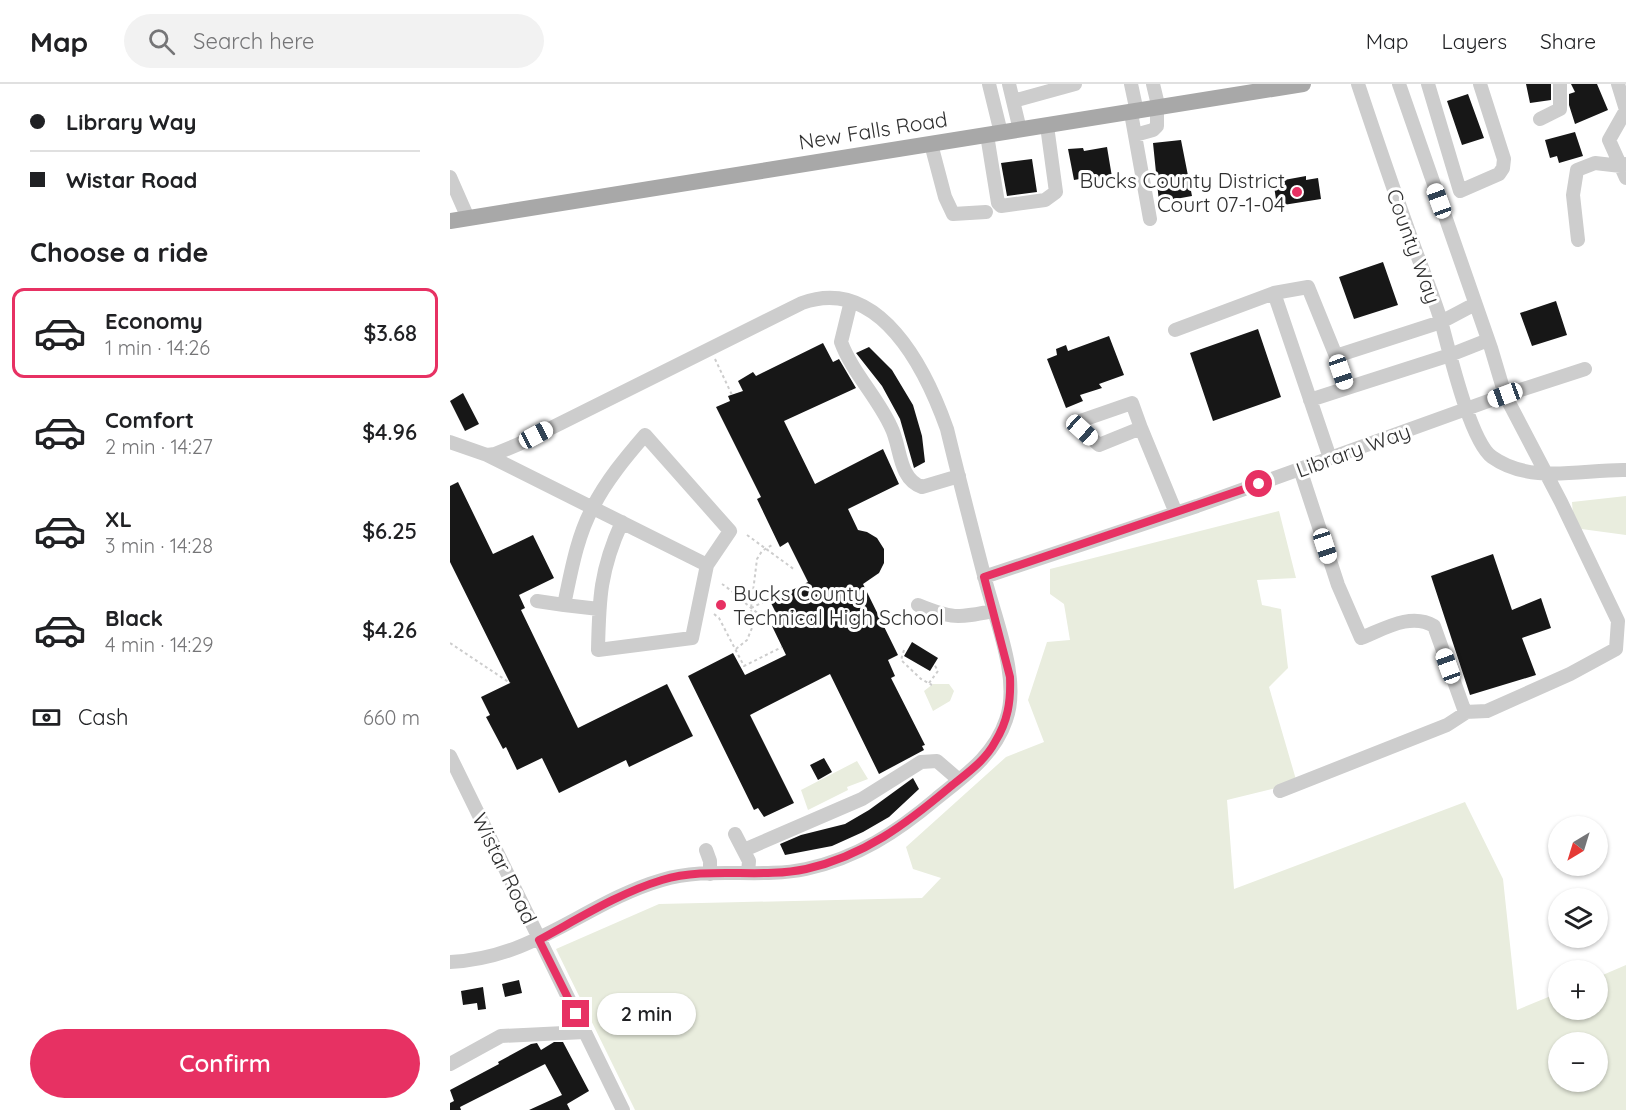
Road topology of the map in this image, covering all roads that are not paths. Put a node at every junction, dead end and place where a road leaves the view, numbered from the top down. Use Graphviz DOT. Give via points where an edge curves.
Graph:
graph roads {
  1 [pos="989,84"];
  2 [pos="1009,84"];
  3 [pos="1075,84"];
  4 [pos="1131,84"];
  5 [pos="1153,84"];
  6 [pos="1303,84"];
  7 [pos="1358,84"];
  8 [pos="1399,84"];
  9 [pos="1428,84"];
  10 [pos="1480,84"];
  11 [pos="1560,84"];
  12 [pos="1618,84"];
  13 [pos="1234,90"];
  14 [pos="1013,101"];
  15 [pos="1158,109"];
  16 [pos="1626,110"];
  17 [pos="1134,112"];
  18 [pos="1540,120"];
  19 [pos="1047,126"];
  20 [pos="1020,130"];
  21 [pos="994,134"];
  22 [pos="1135,135"];
  23 [pos="931,144"];
  24 [pos="1624,169"];
  25 [pos="450,177"];
  26 [pos="1460,191"];
  27 [pos="1439,201"];
  28 [pos="986,212"];
  29 [pos="468,218"];
  30 [pos="1150,219"];
  31 [pos="450,221"];
  32 [pos="1578,240"];
  33 [pos="1274,293"];
  34 [pos="851,301"];
  35 [pos="1475,304"];
  36 [pos="1441,322"];
  37 [pos="1175,330"];
  38 [pos="1488,340"];
  39 [pos="1450,355"];
  40 [pos="1336,356"];
  41 [pos="1586,369"];
  42 [pos="1347,388"];
  43 [pos="1505,395"];
  44 [pos="1310,400"];
  45 [pos="1467,408"];
  46 [pos="1141,428"];
  47 [pos="450,442"];
  48 [pos="487,455"];
  49 [pos="1330,458"];
  50 [pos="1300,469"];
  51 [pos="1626,470"];
  52 [pos="1547,475"];
  53 [pos="959,476"];
  54 [pos="592,507"];
  55 [pos="1176,513"];
  56 [pos="622,522"];
  57 [pos="708,565"];
  58 [pos="984,577"];
  59 [pos="537,601"];
  60 [pos="564,605"];
  61 [pos="918,605"];
  62 [pos="599,609"];
  63 [pos="993,611"];
  64 [pos="1621,650"];
  65 [pos="1467,711"];
  66 [pos="450,756"];
  67 [pos="959,780"];
  68 [pos="1280,791"];
  69 [pos="735,834"];
  70 [pos="706,850"];
  71 [pos="744,850"];
  72 [pos="748,873"];
  73 [pos="711,874"];
  74 [pos="539,940"];
  75 [pos="450,962"];
  76 [pos="585,1032"];
  77 [pos="450,1064"];
  78 [pos="623,1110"];
  1 -- 21 [label="street"];
  2 -- 14 [label="street"];
  3 -- 14 [label="street"];
  4 -- 17 [label="street"];
  5 -- 15 [label="street"];
  6 -- 13 [label="main road, New Falls Road"];
  7 -- 36 [label="street, County Way"];
  8 -- 27 [label="street"];
  9 -- 26 [label="street"];
  10 -- 26 [label="street" via="1504,159 1503,168 1499,174"];
  11 -- 18 [label="street" via="1560,109"];
  12 -- 16 [label="street"];
  13 -- 15 [label="main road, New Falls Road"];
  14 -- 20 [label="street"];
  15 -- 17 [label="main road, New Falls Road"];
  15 -- 22 [label="street" via="1157,126"];
  16 -- 24 [label="street" via="1609,140"];
  17 -- 19 [label="main road, New Falls Road"];
  17 -- 22 [label="street"];
  19 -- 20 [label="main road, New Falls Road"];
  19 -- 21 [label="street" via="1056,192 1045,200 1001,206 996,200"];
  20 -- 21 [label="main road, New Falls Road"];
  21 -- 23 [label="main road, New Falls Road"];
  22 -- 30 [label="street"];
  23 -- 28 [label="street" via="940,183 953,214"];
  23 -- 29 [label="main road, New Falls Road"];
  24 -- 32 [label="street" via="1595,163 1577,170 1573,195"];
  25 -- 29 [label="street"];
  26 -- 27 [label="street"];
  27 -- 35 [label="street"];
  29 -- 31 [label="main road, New Falls Road"];
  33 -- 37 [label="street"];
  33 -- 40 [label="street" via="1308,287"];
  33 -- 44 [label="street"];
  34 -- 48 [label="street" via="828,297 802,303 519,444"];
  34 -- 53 [label="street" via="864,305 886,322 927,380 947,429"];
  34 -- 53 [label="street" via="841,342 892,428 901,462 912,482 922,487"];
  35 -- 36 [label="street"];
  35 -- 38 [label="street"];
  36 -- 39 [label="street, County Way"];
  36 -- 40 [label="street"];
  38 -- 39 [label="street"];
  38 -- 43 [label="street"];
  39 -- 42 [label="street"];
  39 -- 45 [label="street, County Way"];
  40 -- 42 [label="street"];
  41 -- 43 [label="street, Library Way"];
  42 -- 44 [label="street"];
  43 -- 45 [label="street, Library Way"];
  43 -- 52 [label="street"];
  44 -- 49 [label="street"];
  45 -- 49 [label="street, Library Way"];
  45 -- 52 [label="street, County Way" via="1485,450 1493,458"];
  46 -- 55 [label="street"];
  47 -- 48 [label="street"];
  48 -- 54 [label="street"];
  49 -- 50 [label="street, Library Way"];
  50 -- 55 [label="street, Library Way"];
  50 -- 65 [label="street" via="1338,585 1361,638 1406,621 1424,620 1434,626"];
  51 -- 52 [label="street"];
  52 -- 64 [label="street" via="1618,621"];
  53 -- 58 [label="street"];
  54 -- 56 [label="street"];
  54 -- 57 [label="street" via="645,435 730,531"];
  54 -- 60 [label="street" via="573,559"];
  55 -- 58 [label="street, Library Way"];
  56 -- 57 [label="street"];
  56 -- 62 [label="street" via="604,566"];
  57 -- 62 [label="street" via="692,639 598,650"];
  58 -- 63 [label="street"];
  59 -- 60 [label="street"];
  60 -- 62 [label="street"];
  61 -- 63 [label="street" via="946,617"];
  63 -- 67 [label="street" via="1010,677 1008,713 988,754"];
  64 -- 65 [label="street" via="1487,711"];
  65 -- 68 [label="street" via="1438,729"];
  66 -- 74 [label="street, Wistar Road"];
  67 -- 71 [label="street" via="937,761 921,762 862,800"];
  67 -- 72 [label="street" via="894,832 856,853 806,869"];
  69 -- 71 [label="street"];
  70 -- 73 [label="street"];
  71 -- 72 [label="street" via="749,861"];
  72 -- 73 [label="street"];
  73 -- 74 [label="street" via="683,875 644,886"];
  74 -- 75 [label="street" via="490,957"];
  74 -- 76 [label="street, Wistar Road"];
  76 -- 77 [label="street" via="501,1036"];
  76 -- 78 [label="street, Wistar Road"];
}
